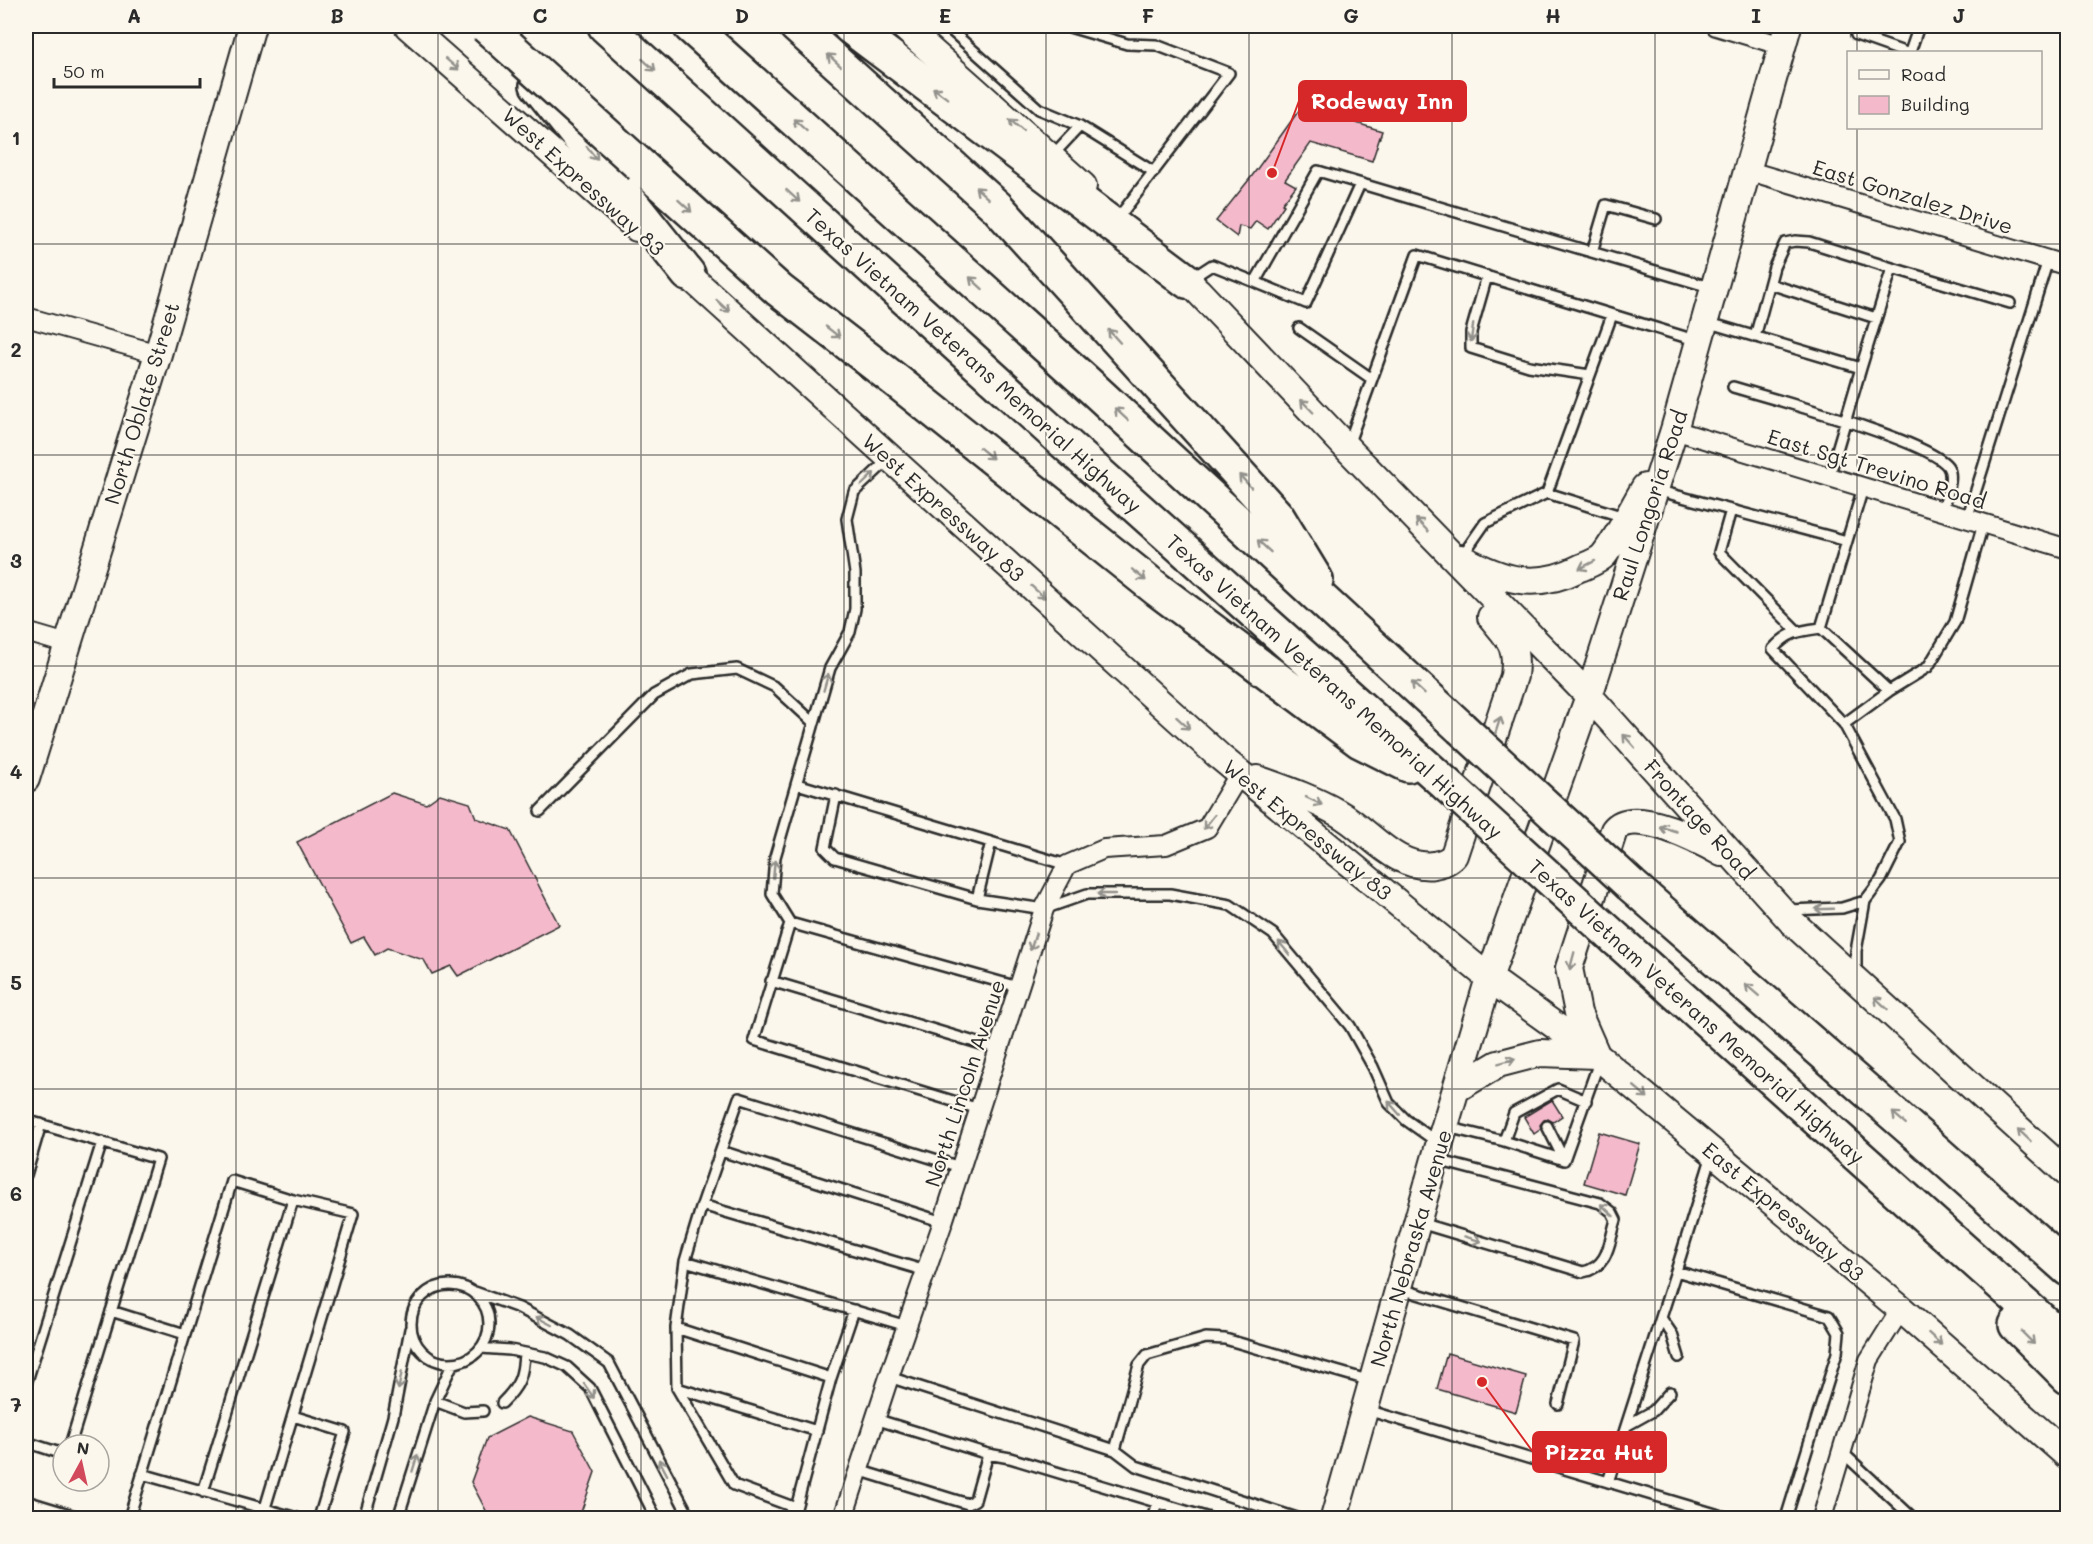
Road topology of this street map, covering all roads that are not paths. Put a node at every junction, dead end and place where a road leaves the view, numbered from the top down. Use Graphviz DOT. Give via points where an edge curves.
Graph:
graph roads {
  1 [pos="252,26"];
  2 [pos="408,26"];
  3 [pos="488,26"];
  4 [pos="605,26"];
  5 [pos="690,26"];
  6 [pos="796,26"];
  7 [pos="849,26"];
  8 [pos="946,26"];
  9 [pos="1066,26"];
  10 [pos="1716,26"];
  11 [pos="1859,26"];
  12 [pos="1919,26"];
  13 [pos="916,33"];
  14 [pos="1786,36"];
  15 [pos="1901,51"];
  16 [pos="1910,51"];
  17 [pos="1080,126"];
  18 [pos="1051,157"];
  19 [pos="1746,170"];
  20 [pos="1154,172"];
  21 [pos="1360,184"];
  22 [pos="1118,218"];
  23 [pos="1656,219"];
  24 [pos="1592,252"];
  25 [pos="2048,260"];
  26 [pos="2067,266"];
  27 [pos="1892,268"];
  28 [pos="688,274"];
  29 [pos="1487,276"];
  30 [pos="1187,282"];
  31 [pos="1256,282"];
  32 [pos="1770,284"];
  33 [pos="1715,288"];
  34 [pos="2010,303"];
  35 [pos="1612,315"];
  36 [pos="26,317"];
  37 [pos="1876,318"];
  38 [pos="1299,328"];
  39 [pos="1703,332"];
  40 [pos="1755,337"];
  41 [pos="158,354"];
  42 [pos="1861,368"];
  43 [pos="1590,375"];
  44 [pos="1372,379"];
  45 [pos="1732,387"];
  46 [pos="1845,420"];
  47 [pos="1670,440"];
  48 [pos="1347,448"];
  49 [pos="890,457"];
  50 [pos="1829,477"];
  51 [pos="1863,488"];
  52 [pos="1654,489"];
  53 [pos="1547,493"];
  54 [pos="1731,510"];
  55 [pos="1942,512"];
  56 [pos="1626,517"];
  57 [pos="1975,521"];
  58 [pos="1848,541"];
  59 [pos="2067,549"];
  60 [pos="1453,553"];
  61 [pos="1338,615"];
  62 [pos="1821,628"];
  63 [pos="1797,631"];
  64 [pos="26,632"];
  65 [pos="67,644"];
  66 [pos="1889,691"];
  67 [pos="1588,696"];
  68 [pos="814,723"];
  69 [pos="1844,724"];
  70 [pos="1240,773"];
  71 [pos="26,779"];
  72 [pos="797,784"];
  73 [pos="1447,784"];
  74 [pos="836,795"];
  75 [pos="540,812"];
  76 [pos="991,842"];
  77 [pos="1740,863"];
  78 [pos="1067,865"];
  79 [pos="977,898"];
  80 [pos="1865,901"];
  81 [pos="1044,909"];
  82 [pos="1782,910"];
  83 [pos="790,923"];
  84 [pos="1489,978"];
  85 [pos="1856,980"];
  86 [pos="771,981"];
  87 [pos="1018,987"];
  88 [pos="1733,1046"];
  89 [pos="998,1049"];
  90 [pos="1598,1057"];
  91 [pos="1456,1089"];
  92 [pos="1586,1101"];
  93 [pos="979,1109"];
  94 [pos="26,1120"];
  95 [pos="41,1124"];
  96 [pos="1547,1126"];
  97 [pos="1922,1139"];
  98 [pos="1504,1141"];
  99 [pos="102,1142"];
  100 [pos="1440,1143"];
  101 [pos="721,1151"];
  102 [pos="1713,1152"];
  103 [pos="1564,1160"];
  104 [pos="960,1167"];
  105 [pos="2067,1174"];
  106 [pos="26,1175"];
  107 [pos="293,1200"];
  108 [pos="702,1205"];
  109 [pos="943,1222"];
  110 [pos="1417,1222"];
  111 [pos="2067,1253"];
  112 [pos="686,1261"];
  113 [pos="2067,1269"];
  114 [pos="926,1271"];
  115 [pos="1676,1271"];
  116 [pos="1399,1288"];
  117 [pos="474,1292"];
  118 [pos="1901,1308"];
  119 [pos="854,1310"];
  120 [pos="111,1311"];
  121 [pos="1661,1318"];
  122 [pos="411,1323"];
  123 [pos="907,1326"];
  124 [pos="676,1328"];
  125 [pos="185,1334"];
  126 [pos="2067,1344"];
  127 [pos="481,1348"];
  128 [pos="524,1353"];
  129 [pos="1679,1357"];
  130 [pos="453,1363"];
  131 [pos="889,1377"];
  132 [pos="2067,1377"];
  133 [pos="831,1378"];
  134 [pos="1373,1381"];
  135 [pos="26,1384"];
  136 [pos="677,1388"];
  137 [pos="1670,1392"];
  138 [pos="435,1401"];
  139 [pos="502,1403"];
  140 [pos="1558,1404"];
  141 [pos="1365,1409"];
  142 [pos="483,1411"];
  143 [pos="293,1416"];
  144 [pos="875,1419"];
  145 [pos="1626,1426"];
  146 [pos="817,1431"];
  147 [pos="74,1433"];
  148 [pos="26,1443"];
  149 [pos="51,1450"];
  150 [pos="1115,1450"];
  151 [pos="1842,1452"];
  152 [pos="988,1454"];
  153 [pos="2067,1456"];
  154 [pos="858,1470"];
  155 [pos="142,1474"];
  156 [pos="1608,1482"];
  157 [pos="203,1492"];
  158 [pos="26,1500"];
  159 [pos="1157,1503"];
  160 [pos="264,1514"];
  161 [pos="82,1518"];
  162 [pos="129,1518"];
  163 [pos="297,1518"];
  164 [pos="319,1518"];
  165 [pos="364,1518"];
  166 [pos="398,1518"];
  167 [pos="656,1518"];
  168 [pos="690,1518"];
  169 [pos="843,1518"];
  170 [pos="1152,1518"];
  171 [pos="1209,1518"];
  172 [pos="1297,1518"];
  173 [pos="1334,1518"];
  174 [pos="1729,1518"];
  175 [pos="1786,1518"];
  176 [pos="1822,1518"];
  177 [pos="1913,1518"];
  1 -- 41 [label="main road, North Oblate Street"];
  2 -- 28 [label="main road, West Expressway 83, one-way"];
  3 -- 28 [label="highway, one-way"];
  3 -- 73 [label="highway, one-way, bridge" via="779,290 1158,590 1360,741"];
  4 -- 73 [label="highway, Texas Vietnam Veterans Memorial Highway, one-way"];
  61 -- 5 [label="highway, one-way"];
  61 -- 6 [label="highway, one-way" via="1277,516 997,207"];
  30 -- 7 [label="highway, one-way"];
  8 -- 17 [label="lane" via="1039,109"];
  9 -- 20 [label="lane" via="1127,44 1156,45 1228,73"];
  10 -- 14 [label="street"];
  11 -- 15 [label="lane" via="1856,35"];
  12 -- 16 [label="lane"];
  18 -- 13 [label="main road, one-way"];
  14 -- 19 [label="main road, Raul Longoria Road"];
  17 -- 18 [label="lane"];
  17 -- 20 [label="lane"];
  18 -- 22 [label="main road"];
  19 -- 25 [label="street, East Gonzalez Drive"];
  19 -- 33 [label="main road, Raul Longoria Road"];
  20 -- 22 [label="lane"];
  21 -- 24 [label="lane"];
  21 -- 31 [label="lane" via="1318,171"];
  21 -- 31 [label="lane" via="1306,303"];
  22 -- 30 [label="main road"];
  23 -- 24 [label="lane" via="1606,205"];
  24 -- 33 [label="lane"];
  25 -- 26 [label="street, East Gonzalez Drive"];
  25 -- 57 [label="lane"];
  27 -- 32 [label="lane" via="1795,241 1785,243 1781,249"];
  27 -- 34 [label="lane"];
  27 -- 37 [label="lane"];
  28 -- 49 [label="main road, West Expressway 83, one-way"];
  29 -- 35 [label="lane"];
  29 -- 43 [label="lane, one-way" via="1471,333 1471,348 1528,366"];
  29 -- 44 [label="lane" via="1417,255"];
  30 -- 31 [label="lane" via="1212,265"];
  48 -- 30 [label="main road, one-way"];
  32 -- 37 [label="lane"];
  32 -- 40 [label="lane"];
  33 -- 39 [label="main road, Raul Longoria Road"];
  35 -- 39 [label="lane"];
  35 -- 43 [label="lane"];
  36 -- 41 [label="street"];
  37 -- 42 [label="lane"];
  38 -- 44 [label="lane"];
  39 -- 40 [label="lane"];
  39 -- 47 [label="main road, Raul Longoria Road"];
  40 -- 42 [label="lane"];
  41 -- 65 [label="main road, North Oblate Street"];
  42 -- 46 [label="lane"];
  43 -- 53 [label="lane"];
  44 -- 48 [label="lane"];
  45 -- 46 [label="lane"];
  46 -- 50 [label="lane"];
  46 -- 55 [label="lane" via="1942,460 1951,476"];
  47 -- 50 [label="street, East Sgt Trevino Road"];
  47 -- 52 [label="main road, Raul Longoria Road"];
  47 -- 56 [label="main road"];
  60 -- 48 [label="main road, Frontage Road, one-way"];
  68 -- 49 [label="lane, one-way" via="830,668 850,632 855,609 848,519 854,492"];
  49 -- 70 [label="main road, West Expressway 83, one-way"];
  50 -- 51 [label="street, East Sgt Trevino Road"];
  51 -- 55 [label="street, East Sgt Trevino Road"];
  51 -- 58 [label="lane"];
  52 -- 54 [label="lane"];
  52 -- 67 [label="main road, Raul Longoria Road"];
  53 -- 56 [label="lane"];
  53 -- 60 [label="lane" via="1485,524"];
  54 -- 58 [label="lane"];
  54 -- 63 [label="lane" via="1719,552"];
  55 -- 57 [label="street, East Sgt Trevino Road"];
  56 -- 60 [label="main road, one-way" via="1603,557 1566,575 1540,582 1522,581 1481,568"];
  57 -- 59 [label="street, East Sgt Trevino Road"];
  57 -- 66 [label="lane" via="1954,622 1928,667"];
  58 -- 62 [label="lane"];
  60 -- 67 [label="main road, Frontage Road"];
  70 -- 60 [label="main road, one-way" via="1309,797 1342,815 1397,858 1422,866 1448,861 1454,855 1515,664 1513,644 1462,580"];
  97 -- 61 [label="highway, one-way, bridge" via="1632,885"];
  62 -- 63 [label="lane"];
  62 -- 66 [label="lane"];
  63 -- 69 [label="lane" via="1782,639 1773,650"];
  64 -- 65 [label="street"];
  65 -- 71 [label="main road, North Oblate Street"];
  66 -- 69 [label="lane"];
  77 -- 67 [label="main road, Frontage Road, one-way"];
  67 -- 84 [label="main road, Raul Longoria Road"];
  68 -- 72 [label="lane"];
  68 -- 75 [label="lane" via="775,687 737,669 692,674 654,695"];
  69 -- 80 [label="lane" via="1895,819 1900,842 1881,880"];
  70 -- 78 [label="street, one-way" via="1207,828 1166,845 1104,849"];
  70 -- 84 [label="main road, West Expressway 83"];
  72 -- 74 [label="lane"];
  83 -- 72 [label="lane, one-way" via="772,894 776,856"];
  73 -- 88 [label="highway, Texas Vietnam Veterans Memorial Highway, bridge"];
  74 -- 76 [label="lane"];
  74 -- 79 [label="lane" via="825,848 835,858"];
  76 -- 78 [label="lane"];
  76 -- 79 [label="lane"];
  77 -- 82 [label="main road, Frontage Road"];
  77 -- 90 [label="main road, one-way" via="1688,834 1648,823 1627,822 1616,827 1569,968 1578,1013"];
  78 -- 81 [label="street, North Lincoln Avenue"];
  79 -- 81 [label="lane"];
  80 -- 82 [label="lane, one-way" via="1842,908"];
  80 -- 85 [label="lane" via="1856,951"];
  81 -- 87 [label="street, North Lincoln Avenue, one-way"];
  100 -- 81 [label="lane, one-way" via="1389,1103 1350,1026 1273,934 1230,905 1170,894 1087,894"];
  82 -- 85 [label="main road, Frontage Road"];
  83 -- 86 [label="lane"];
  83 -- 87 [label="lane"];
  84 -- 90 [label="main road, East Expressway 83"];
  84 -- 91 [label="main road, North Nebraska Avenue"];
  105 -- 85 [label="main road, Frontage Road, one-way"];
  86 -- 89 [label="lane"];
  86 -- 93 [label="lane" via="754,1040"];
  87 -- 89 [label="street, North Lincoln Avenue"];
  88 -- 126 [label="highway, Texas Vietnam Veterans Memorial Highway"];
  88 -- 132 [label="highway, one-way"];
  89 -- 93 [label="street, North Lincoln Avenue"];
  91 -- 90 [label="main road, one-way" via="1498,1064 1540,1053"];
  90 -- 92 [label="lane"];
  90 -- 102 [label="main road, East Expressway 83, one-way"];
  91 -- 100 [label="main road, North Nebraska Avenue"];
  92 -- 98 [label="lane" via="1558,1089 1537,1105 1514,1113"];
  92 -- 103 [label="lane"];
  93 -- 104 [label="street, North Lincoln Avenue"];
  94 -- 95 [label="lane"];
  95 -- 99 [label="lane"];
  95 -- 106 [label="lane"];
  96 -- 103 [label="lane"];
  97 -- 111 [label="highway"];
  97 -- 113 [label="highway"];
  98 -- 100 [label="lane"];
  98 -- 103 [label="lane"];
  99 -- 120 [label="lane" via="158,1159"];
  99 -- 135 [label="lane"];
  100 -- 110 [label="main road, North Nebraska Avenue"];
  110 -- 100 [label="lane, one-way" via="1583,1272 1603,1262 1616,1220 1600,1203"];
  101 -- 104 [label="lane" via="739,1098"];
  101 -- 108 [label="lane"];
  101 -- 109 [label="lane"];
  102 -- 115 [label="lane"];
  102 -- 118 [label="main road, East Expressway 83"];
  104 -- 109 [label="street, North Lincoln Avenue"];
  107 -- 125 [label="lane" via="232,1181"];
  107 -- 143 [label="lane" via="353,1214"];
  107 -- 157 [label="lane"];
  108 -- 112 [label="lane"];
  108 -- 114 [label="lane"];
  109 -- 114 [label="street, North Lincoln Avenue"];
  110 -- 116 [label="main road, North Nebraska Avenue"];
  112 -- 119 [label="lane"];
  112 -- 124 [label="lane"];
  114 -- 123 [label="street, North Lincoln Avenue"];
  115 -- 121 [label="lane"];
  115 -- 175 [label="lane" via="1829,1316 1839,1333 1837,1353"];
  116 -- 134 [label="main road, North Nebraska Avenue"];
  116 -- 140 [label="lane" via="1574,1341"];
  117 -- 122 [label="lane" via="457,1286 431,1290 420,1299"];
  117 -- 127 [label="lane" via="487,1310 489,1323"];
  168 -- 117 [label="lane, one-way" via="609,1363 570,1335 519,1308"];
  118 -- 151 [label="street" via="1869,1360"];
  118 -- 153 [label="main road, East Expressway 83, one-way"];
  119 -- 123 [label="lane"];
  119 -- 133 [label="lane"];
  120 -- 125 [label="lane"];
  120 -- 147 [label="lane"];
  121 -- 129 [label="lane" via="1672,1334"];
  121 -- 145 [label="lane"];
  122 -- 130 [label="lane" via="413,1336 424,1352 440,1362"];
  122 -- 165 [label="lane, one-way" via="393,1417"];
  123 -- 131 [label="street, North Lincoln Avenue"];
  124 -- 133 [label="lane"];
  124 -- 136 [label="lane"];
  125 -- 155 [label="lane"];
  127 -- 128 [label="lane"];
  127 -- 130 [label="lane"];
  128 -- 139 [label="lane" via="522,1377"];
  128 -- 167 [label="lane, one-way" via="567,1367 590,1388"];
  130 -- 138 [label="lane"];
  131 -- 144 [label="street, North Lincoln Avenue"];
  131 -- 150 [label="lane"];
  133 -- 146 [label="lane"];
  134 -- 141 [label="main road, North Nebraska Avenue"];
  134 -- 150 [label="lane" via="1225,1339 1206,1338 1147,1355 1139,1365"];
  136 -- 146 [label="lane"];
  136 -- 146 [label="lane" via="734,1485 796,1508"];
  137 -- 145 [label="lane" via="1653,1411"];
  138 -- 142 [label="lane" via="464,1412"];
  166 -- 138 [label="lane, one-way"];
  141 -- 156 [label="lane"];
  141 -- 173 [label="main road, North Nebraska Avenue"];
  143 -- 160 [label="lane"];
  143 -- 164 [label="lane" via="345,1432"];
  144 -- 152 [label="lane"];
  144 -- 154 [label="street, North Lincoln Avenue"];
  145 -- 156 [label="lane"];
  148 -- 149 [label="lane"];
  150 -- 172 [label="lane" via="1136,1466"];
  151 -- 176 [label="street"];
  151 -- 177 [label="lane"];
  152 -- 154 [label="lane" via="975,1500 968,1504"];
  152 -- 159 [label="lane"];
  154 -- 169 [label="street, North Lincoln Avenue"];
  155 -- 157 [label="lane"];
  155 -- 162 [label="lane"];
  156 -- 174 [label="lane"];
  157 -- 160 [label="lane"];
  158 -- 161 [label="lane"];
  159 -- 170 [label="lane"];
  159 -- 171 [label="lane"];
  160 -- 163 [label="lane"];
}
